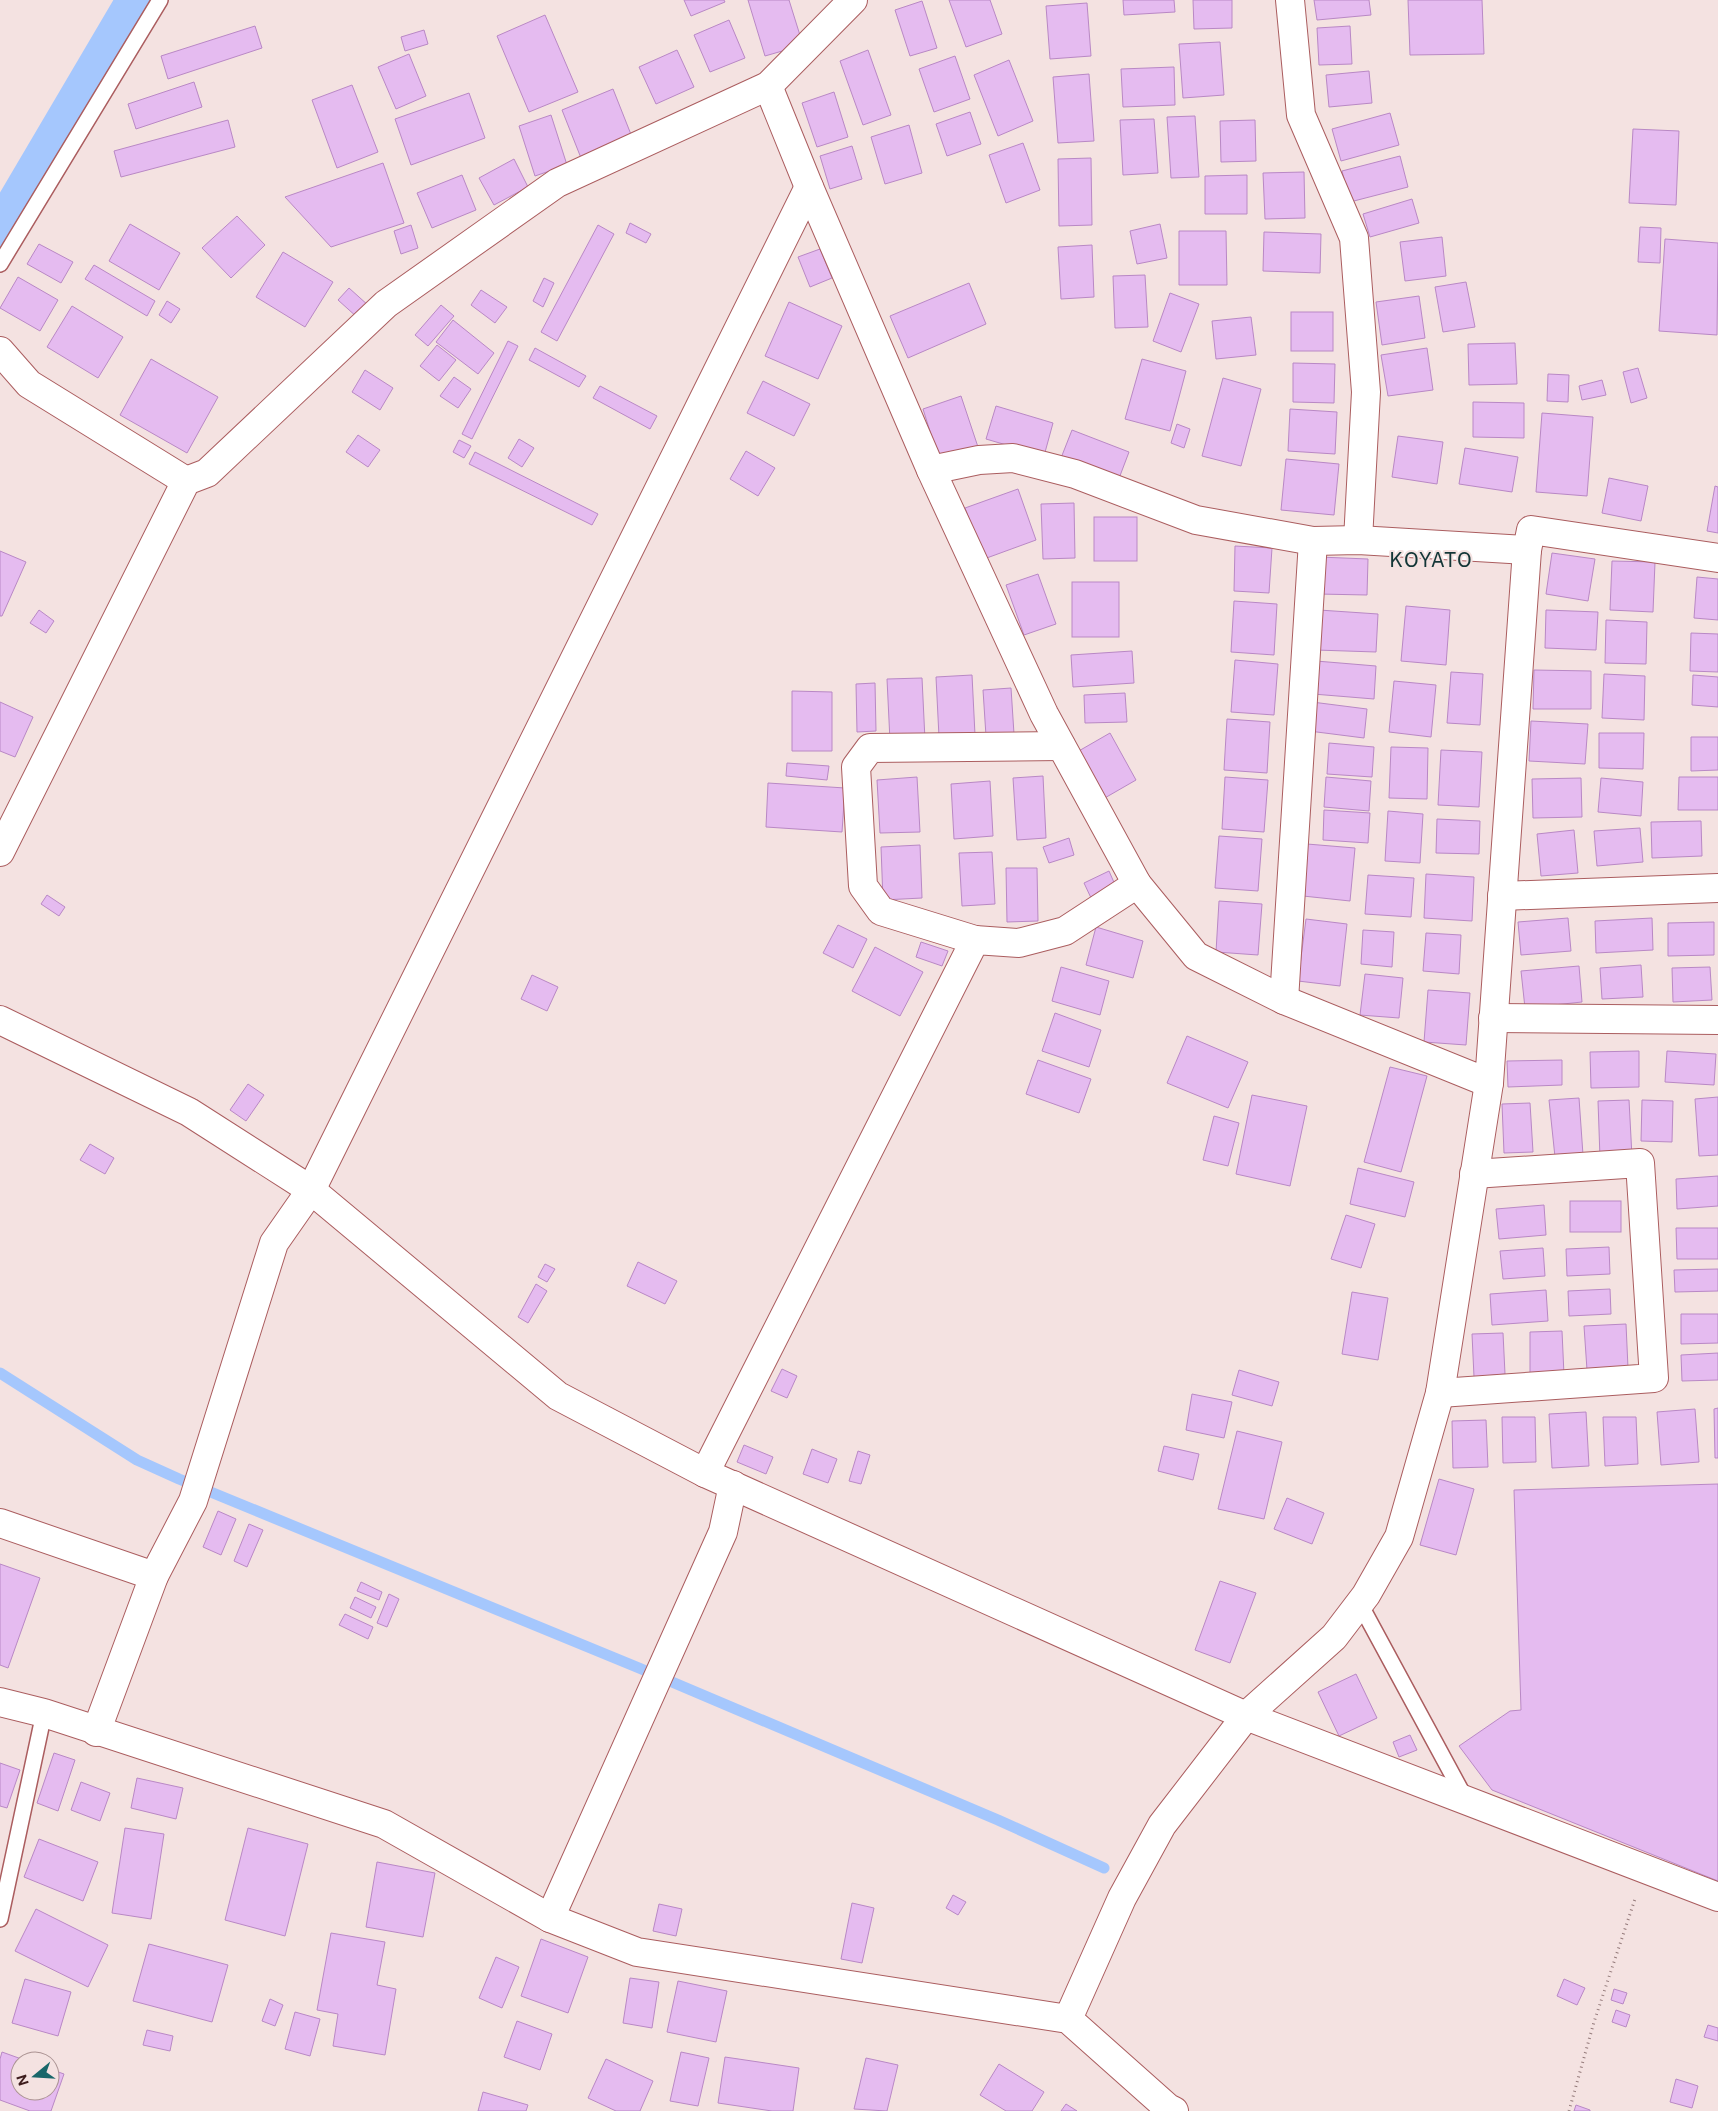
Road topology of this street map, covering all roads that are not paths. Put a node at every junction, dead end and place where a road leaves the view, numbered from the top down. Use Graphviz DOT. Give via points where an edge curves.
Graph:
graph roads {
  1 [pos="160,0"];
  2 [pos="853,0"];
  3 [pos="1290,0"];
  4 [pos="768,86"];
  5 [pos="809,186"];
  6 [pos="0,264"];
  7 [pos="0,351"];
  8 [pos="931,470"];
  9 [pos="186,481"];
  10 [pos="1358,540"];
  11 [pos="1313,541"];
  12 [pos="1527,550"];
  13 [pos="1718,558"];
  14 [pos="1061,746"];
  15 [pos="0,852"];
  16 [pos="1137,884"];
  17 [pos="1718,888"];
  18 [pos="1502,896"];
  19 [pos="975,940"];
  20 [pos="1284,1000"];
  21 [pos="1493,1018"];
  22 [pos="0,1020"];
  23 [pos="1718,1020"];
  24 [pos="1489,1083"];
  25 [pos="1474,1174"];
  26 [pos="311,1190"];
  27 [pos="1440,1393"];
  28 [pos="705,1473"];
  29 [pos="733,1485"];
  30 [pos="0,1523"];
  31 [pos="154,1576"];
  32 [pos="1360,1604"];
  33 [pos="0,1702"];
  34 [pos="44,1713"];
  35 [pos="1246,1716"];
  36 [pos="96,1732"];
  37 [pos="1466,1800"];
  38 [pos="1718,1897"];
  39 [pos="550,1918"];
  40 [pos="0,1919"];
  41 [pos="1068,2019"];
  42 [pos="1170,2110"];
  1 -- 6 [label="lane"];
  2 -- 4 [label="street"];
  3 -- 10 [label="street" via="1301,115 1354,238 1366,392"];
  4 -- 5 [label="street"];
  4 -- 9 [label="street" via="557,183 386,304 207,473"];
  5 -- 8 [label="street"];
  5 -- 26 [label="street"];
  7 -- 9 [label="street" via="29,384"];
  8 -- 11 [label="street" via="979,460 1013,458 1075,474 1196,520"];
  8 -- 14 [label="street"];
  9 -- 15 [label="street"];
  10 -- 11 [label="street"];
  10 -- 12 [label="street"];
  11 -- 20 [label="street"];
  12 -- 13 [label="street" via="1531,530"];
  12 -- 18 [label="street"];
  14 -- 16 [label="street"];
  14 -- 19 [label="street" via="870,748 856,767 863,886 881,911"];
  16 -- 19 [label="street" via="1065,931 1019,943"];
  16 -- 20 [label="street" via="1196,956"];
  17 -- 18 [label="street"];
  18 -- 21 [label="street"];
  19 -- 28 [label="street"];
  20 -- 24 [label="street"];
  21 -- 23 [label="street"];
  21 -- 24 [label="street"];
  22 -- 26 [label="street" via="189,1112"];
  24 -- 25 [label="street"];
  25 -- 27 [label="street"];
  25 -- 27 [label="street" via="1640,1164 1654,1378"];
  26 -- 28 [label="street" via="558,1396"];
  26 -- 31 [label="street" via="274,1243 197,1489"];
  27 -- 32 [label="street" via="1398,1536"];
  28 -- 29 [label="street"];
  29 -- 35 [label="street"];
  29 -- 39 [label="street" via="723,1532"];
  30 -- 31 [label="street"];
  31 -- 36 [label="street"];
  32 -- 35 [label="street" via="1334,1637"];
  32 -- 37 [label="lane"];
  33 -- 34 [label="street"];
  34 -- 36 [label="street"];
  34 -- 40 [label="lane"];
  35 -- 37 [label="street"];
  35 -- 41 [label="street" via="1162,1824 1122,1898"];
  36 -- 39 [label="street" via="384,1824"];
  37 -- 38 [label="street"];
  39 -- 41 [label="street" via="637,1952"];
  41 -- 42 [label="street"];
}
